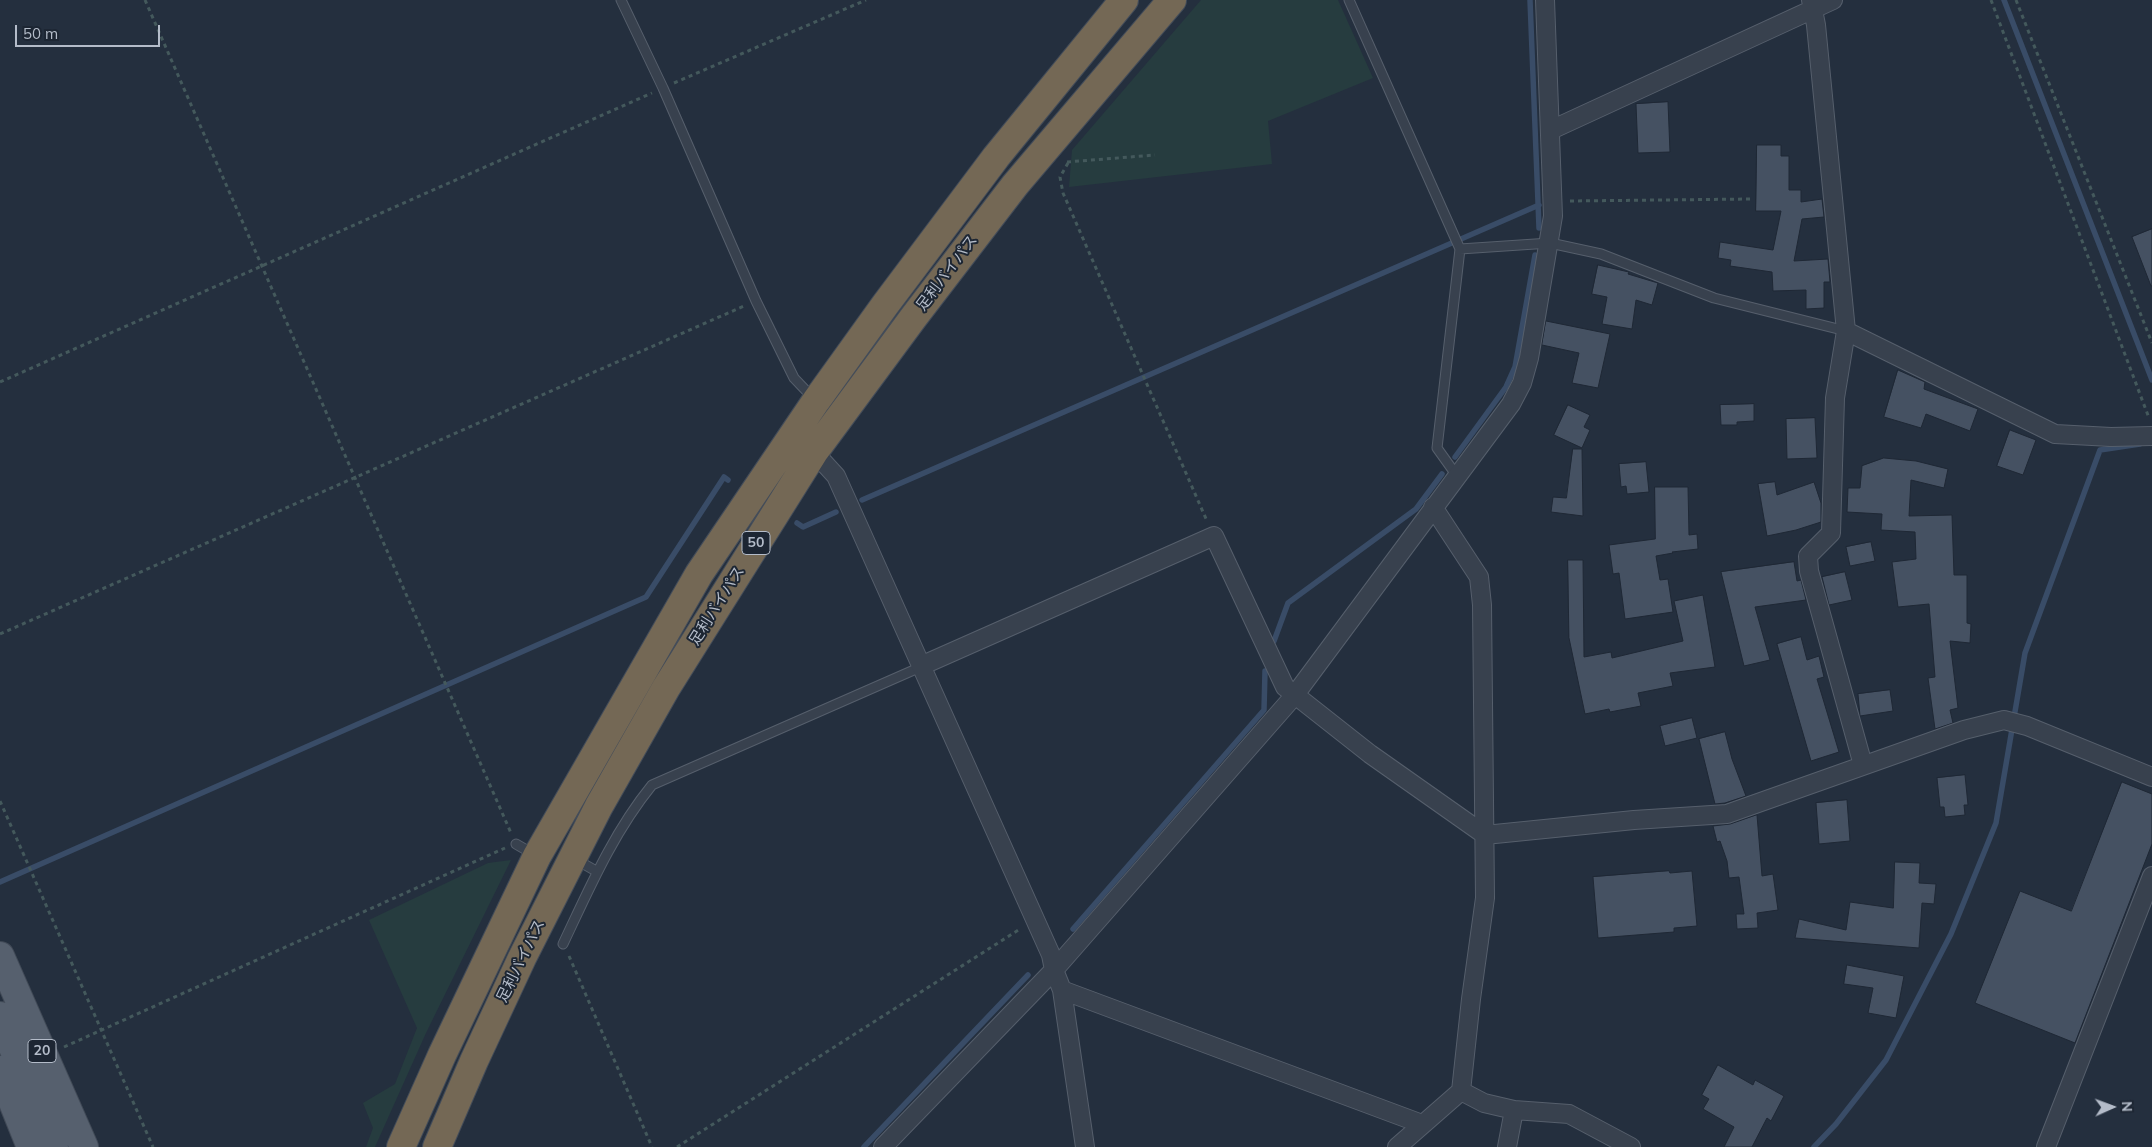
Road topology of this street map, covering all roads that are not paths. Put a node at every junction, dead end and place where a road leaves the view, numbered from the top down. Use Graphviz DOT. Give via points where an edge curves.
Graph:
graph roads {
  1 [pos="622,0"];
  2 [pos="1124,0"];
  3 [pos="1172,0"];
  4 [pos="1349,0"];
  5 [pos="1545,0"];
  6 [pos="1833,0"];
  7 [pos="1812,4"];
  8 [pos="1551,130"];
  9 [pos="1550,243"];
  10 [pos="1460,249"];
  11 [pos="1846,331"];
  12 [pos="816,401"];
  13 [pos="2152,436"];
  14 [pos="814,452"];
  15 [pos="1457,476"];
  16 [pos="1433,507"];
  17 [pos="923,665"];
  18 [pos="1294,696"];
  19 [pos="1863,765"];
  20 [pos="2152,778"];
  21 [pos="1485,836"];
  22 [pos="572,857"];
  23 [pos="596,871"];
  24 [pos="2152,876"];
  25 [pos="563,944"];
  26 [pos="0,956"];
  27 [pos="1054,970"];
  28 [pos="1062,990"];
  29 [pos="0,1016"];
  30 [pos="0,1070"];
  31 [pos="1461,1091"];
  32 [pos="1514,1110"];
  33 [pos="1422,1124"];
  34 [pos="31,1147"];
  35 [pos="54,1147"];
  36 [pos="84,1147"];
  37 [pos="401,1147"];
  38 [pos="437,1147"];
  39 [pos="883,1147"];
  40 [pos="1084,1147"];
  41 [pos="1397,1147"];
  42 [pos="1507,1147"];
  43 [pos="1631,1147"];
  44 [pos="2046,1147"];
  1 -- 12 [label="lane" via="756,301 794,378"];
  2 -- 12 [label="highway, 足利バイパス / 50" via="996,157"];
  3 -- 14 [label="highway, 足利バイパス / 50" via="1015,185"];
  4 -- 10 [label="lane"];
  5 -- 8 [label="street"];
  6 -- 7 [label="street"];
  7 -- 8 [label="street"];
  7 -- 11 [label="street"];
  8 -- 9 [label="street" via="1553,216"];
  9 -- 10 [label="lane"];
  9 -- 11 [label="lane" via="1601,254 1714,298"];
  9 -- 15 [label="street" via="1530,358 1522,383 1511,404"];
  10 -- 15 [label="lane" via="1437,448"];
  11 -- 13 [label="street" via="2055,434"];
  11 -- 19 [label="street" via="1835,398 1831,533 1808,556 1808,571"];
  12 -- 37 [label="highway, 足利バイパス / 50" via="699,574 526,850"];
  14 -- 17 [label="street" via="836,476"];
  14 -- 22 [label="highway, 足利バイパス / 50" via="666,688"];
  15 -- 16 [label="street"];
  16 -- 18 [label="street"];
  16 -- 21 [label="street" via="1479,577"];
  17 -- 18 [label="street" via="1214,536 1285,686"];
  17 -- 23 [label="lane" via="652,785"];
  17 -- 27 [label="street" via="1036,919"];
  18 -- 21 [label="street"];
  18 -- 27 [label="street"];
  19 -- 20 [label="street" via="1964,730 2004,720 2027,726"];
  19 -- 21 [label="street" via="1727,814"];
  21 -- 31 [label="street" via="1485,898"];
  22 -- 23 [label="lane"];
  22 -- 38 [label="highway, 足利バイパス / 50" via="478,1052"];
  23 -- 25 [label="lane"];
  24 -- 44 [label="street"];
  26 -- 36 [label="main road, 20"];
  27 -- 28 [label="street"];
  27 -- 39 [label="street"];
  28 -- 33 [label="street"];
  28 -- 40 [label="street"];
  29 -- 35 [label="main road, 20"];
  30 -- 34 [label="main road"];
  31 -- 32 [label="street" via="1484,1103"];
  31 -- 33 [label="street"];
  32 -- 42 [label="street"];
  32 -- 43 [label="street" via="1569,1114"];
  33 -- 41 [label="street"];
}
